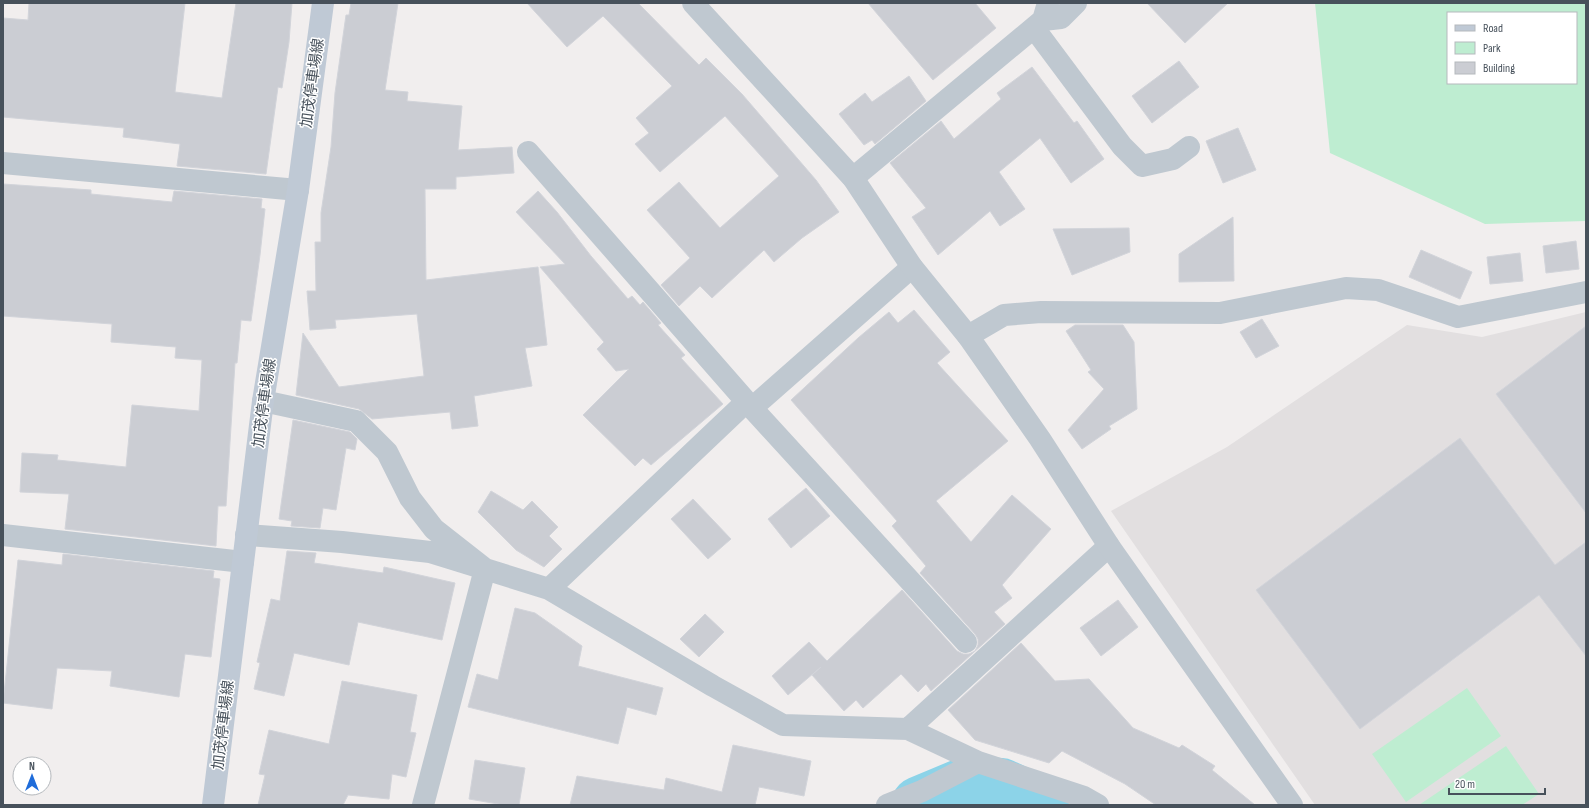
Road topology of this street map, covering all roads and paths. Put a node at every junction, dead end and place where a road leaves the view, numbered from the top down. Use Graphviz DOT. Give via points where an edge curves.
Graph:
graph roads {
  1 [pos="323,3"];
  2 [pos="693,3"];
  3 [pos="1076,3"];
  4 [pos="1041,17"];
  5 [pos="1189,147"];
  6 [pos="528,152"];
  7 [pos="3,163"];
  8 [pos="853,178"];
  9 [pos="298,190"];
  10 [pos="912,267"];
  11 [pos="1586,292"];
  12 [pos="968,336"];
  13 [pos="263,401"];
  14 [pos="749,405"];
  15 [pos="3,535"];
  16 [pos="246,535"];
  17 [pos="1109,546"];
  18 [pos="243,562"];
  19 [pos="485,569"];
  20 [pos="549,589"];
  21 [pos="966,642"];
  22 [pos="908,729"];
  23 [pos="978,762"];
  24 [pos="213,805"];
  25 [pos="423,805"];
  26 [pos="887,805"];
  27 [pos="1098,805"];
  28 [pos="1292,805"];
  1 -- 9 [label="main road, 加茂停車場線"];
  2 -- 8 [label="street"];
  3 -- 4 [label="street" via="1061,18"];
  4 -- 5 [label="street" via="1122,146 1142,166 1173,159"];
  4 -- 8 [label="street"];
  6 -- 14 [label="street"];
  7 -- 9 [label="street"];
  8 -- 10 [label="street"];
  9 -- 13 [label="main road, 加茂停車場線"];
  10 -- 12 [label="street"];
  10 -- 14 [label="street"];
  11 -- 12 [label="street" via="1458,318 1378,290 1346,288 1220,313 1041,312 1004,315"];
  12 -- 17 [label="street" via="1040,439"];
  13 -- 16 [label="main road, 加茂停車場線"];
  13 -- 19 [label="street" via="356,421 387,452 410,498 434,529"];
  14 -- 20 [label="street"];
  14 -- 21 [label="street"];
  15 -- 18 [label="street"];
  16 -- 18 [label="main road, 加茂停車場線"];
  16 -- 19 [label="street" via="430,552"];
  17 -- 22 [label="street"];
  17 -- 28 [label="street"];
  18 -- 24 [label="main road, 加茂停車場線"];
  19 -- 20 [label="street"];
  19 -- 25 [label="street"];
  20 -- 22 [label="street" via="783,725"];
  22 -- 23 [label="street"];
  23 -- 26 [label="street" via="922,791"];
  23 -- 27 [label="street" via="1084,797"];
}
